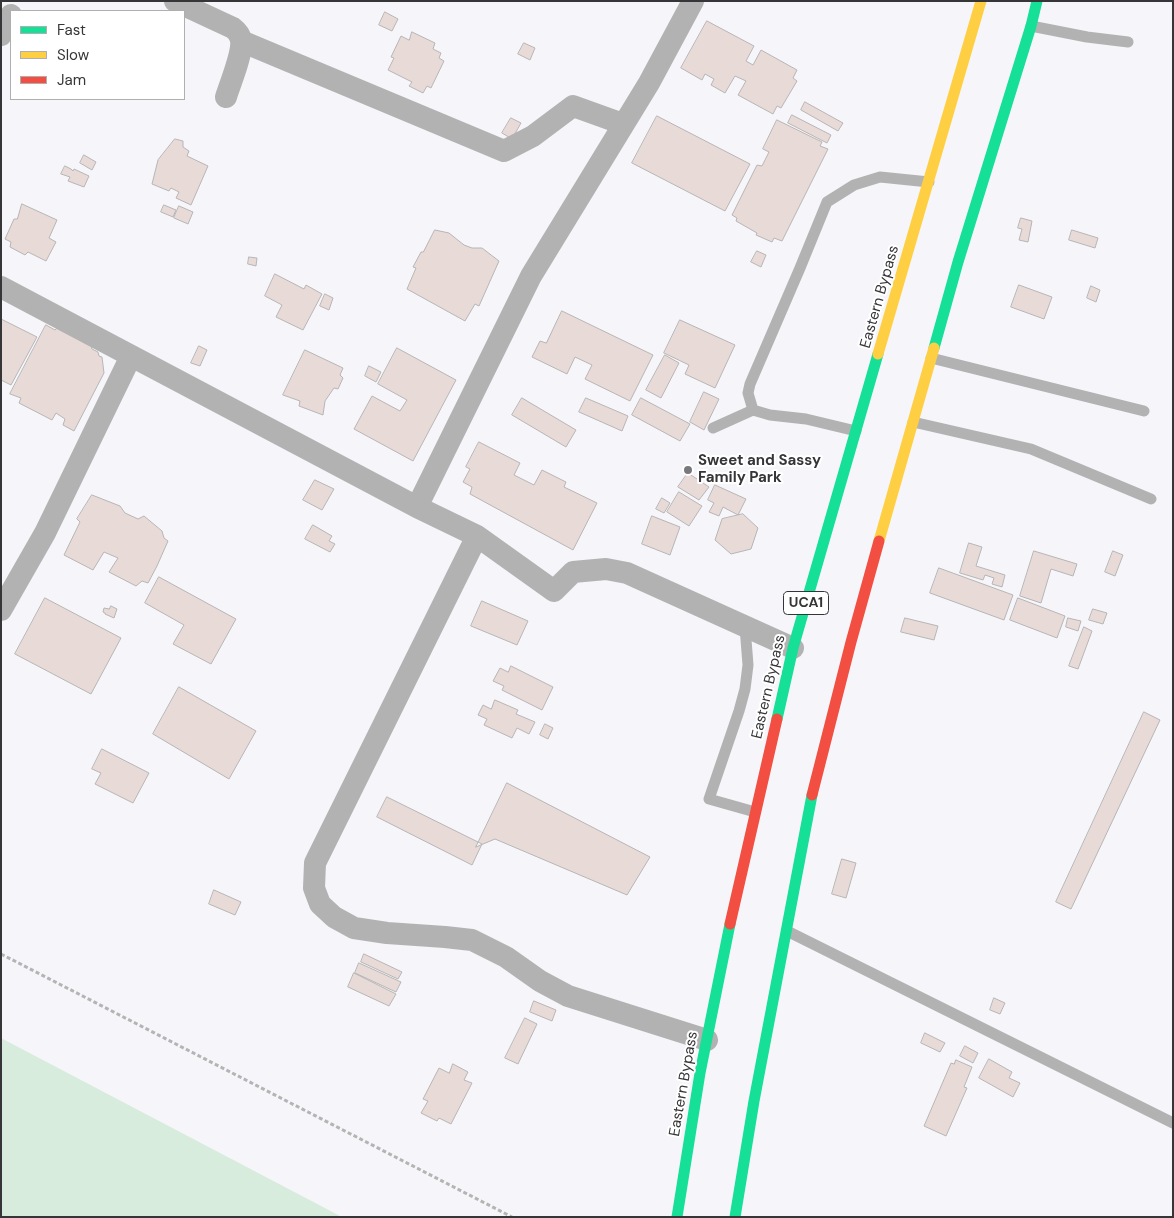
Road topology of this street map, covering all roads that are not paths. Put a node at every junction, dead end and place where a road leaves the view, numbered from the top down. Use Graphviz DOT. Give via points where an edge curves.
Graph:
graph roads {
  1 [pos="175,1"];
  2 [pos="693,1"];
  3 [pos="981,1"];
  4 [pos="1037,1"];
  5 [pos="10,17"];
  6 [pos="1031,26"];
  7 [pos="1,35"];
  8 [pos="241,41"];
  9 [pos="1128,42"];
  10 [pos="226,98"];
  11 [pos="623,124"];
  12 [pos="928,182"];
  13 [pos="1,287"];
  14 [pos="130,356"];
  15 [pos="931,358"];
  16 [pos="753,410"];
  17 [pos="1144,411"];
  18 [pos="913,422"];
  19 [pos="713,428"];
  20 [pos="856,431"];
  21 [pos="1150,499"];
  22 [pos="417,507"];
  23 [pos="477,536"];
  24 [pos="1,610"];
  25 [pos="745,626"];
  26 [pos="793,648"];
  27 [pos="755,812"];
  28 [pos="787,931"];
  29 [pos="707,1040"];
  30 [pos="1173,1123"];
  31 [pos="677,1217"];
  32 [pos="735,1217"];
  1 -- 8 [label="street" via="233,28"];
  2 -- 11 [label="street"];
  3 -- 12 [label="main road, Eastern Bypass / UCA1"];
  4 -- 6 [label="main road"];
  5 -- 7 [label="street"];
  6 -- 9 [label="lane" via="1087,38"];
  6 -- 15 [label="main road"];
  8 -- 10 [label="street"];
  8 -- 11 [label="street" via="504,151 533,136 573,106"];
  11 -- 22 [label="street" via="531,276"];
  12 -- 16 [label="lane" via="880,177 854,185 827,202 750,384 748,393"];
  12 -- 20 [label="main road, Eastern Bypass / UCA1"];
  13 -- 14 [label="street"];
  14 -- 22 [label="street"];
  14 -- 24 [label="street" via="45,533"];
  15 -- 17 [label="lane"];
  15 -- 18 [label="main road"];
  16 -- 19 [label="lane"];
  16 -- 20 [label="lane"];
  18 -- 21 [label="lane" via="1031,449"];
  18 -- 28 [label="main road" via="813,791"];
  20 -- 26 [label="main road, Eastern Bypass / UCA1"];
  22 -- 23 [label="street"];
  23 -- 25 [label="street" via="554,591 573,572 606,568 627,573"];
  23 -- 29 [label="street" via="315,864 314,888 320,904 334,917 354,928 472,940 568,996"];
  25 -- 26 [label="street"];
  25 -- 27 [label="lane" via="748,665 744,689 709,799"];
  26 -- 27 [label="main road, Eastern Bypass / UCA1"];
  27 -- 29 [label="main road, Eastern Bypass / UCA1"];
  28 -- 30 [label="lane"];
  28 -- 32 [label="main road"];
  29 -- 31 [label="main road, Eastern Bypass / UCA1"];
}
